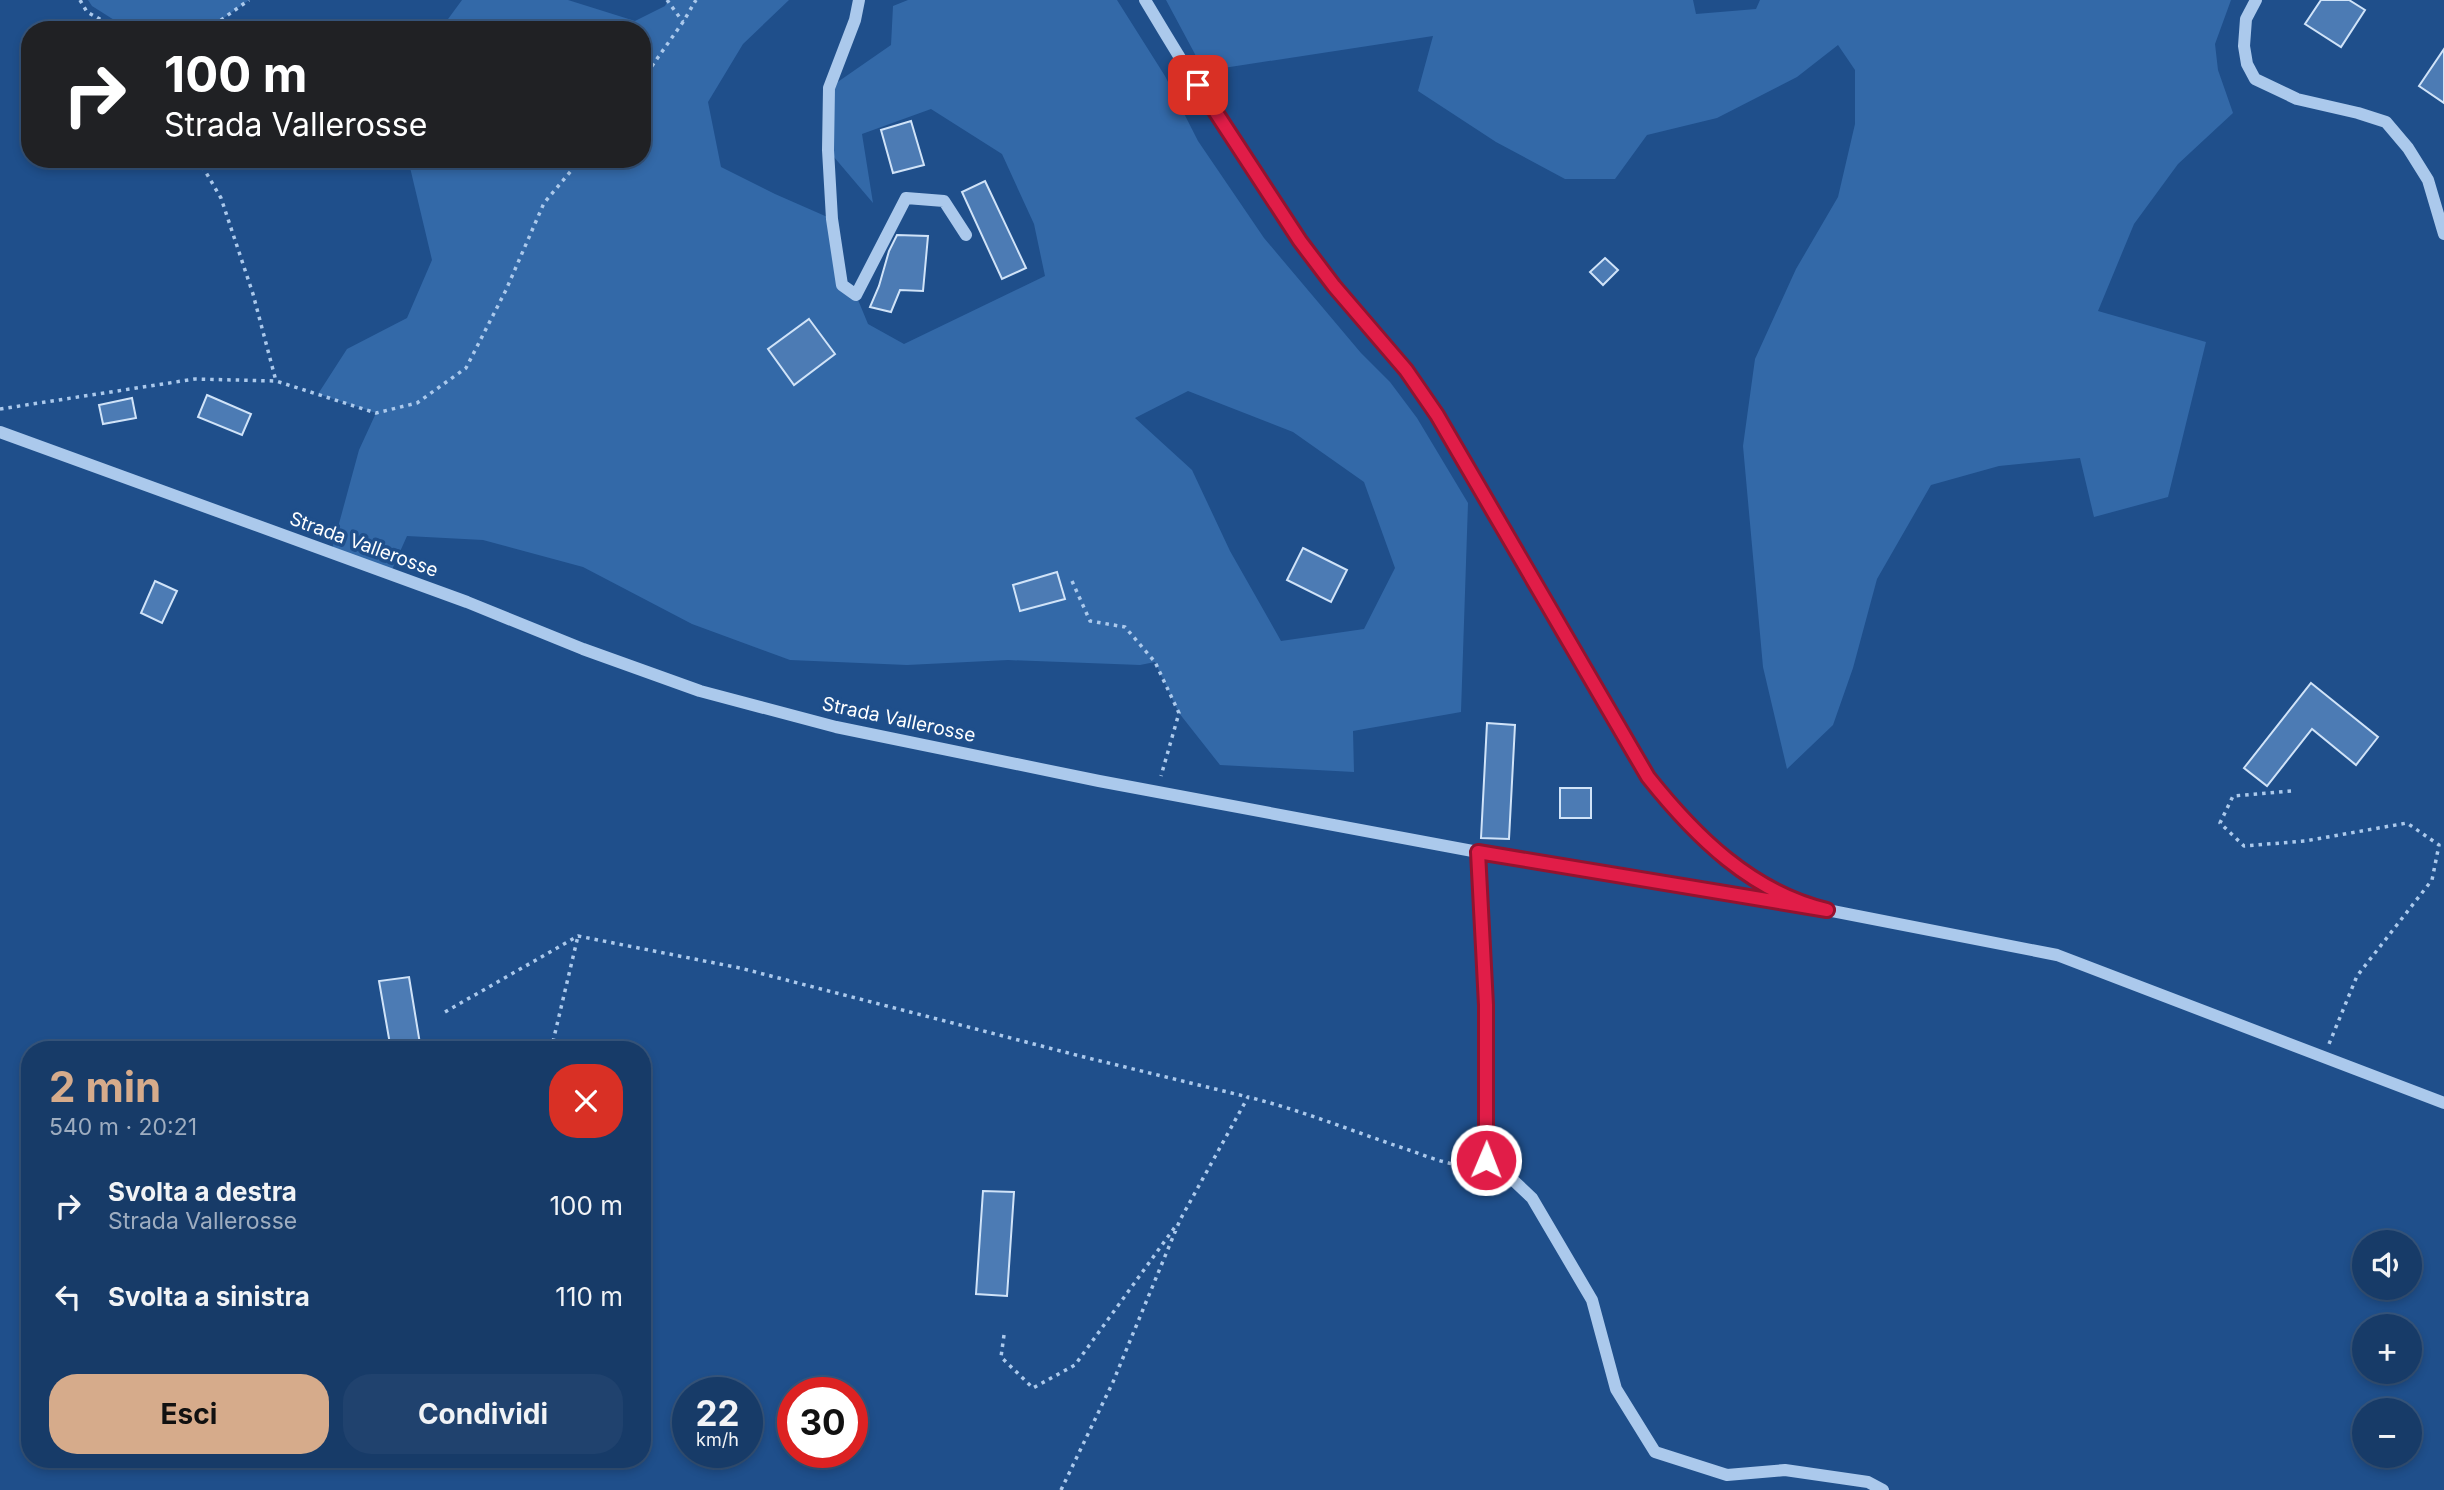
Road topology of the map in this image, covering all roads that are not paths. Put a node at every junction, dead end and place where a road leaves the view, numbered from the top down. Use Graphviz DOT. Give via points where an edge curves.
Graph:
graph roads {
  1 [pos="859,0"];
  2 [pos="1145,0"];
  3 [pos="2256,0"];
  4 [pos="2444,234"];
  5 [pos="966,235"];
  6 [pos="0,432"];
  7 [pos="1478,852"];
  8 [pos="1827,910"];
  9 [pos="2444,1103"];
  10 [pos="1882,1490"];
  1 -- 5 [label="street" via="829,89 832,219 842,285 856,295 906,198 944,201"];
  2 -- 8 [label="street" via="1300,241 1437,415 1648,777 1678,815 1742,871 1784,896"];
  3 -- 4 [label="street" via="2246,19 2244,46 2255,79 2297,99 2386,122 2428,180"];
  6 -- 7 [label="street, Strada Vallerosse" via="700,691 836,727"];
  7 -- 8 [label="street, Strada Vallerosse"];
  7 -- 10 [label="street" via="1486,1005 1486,1160 1532,1198 1592,1300 1616,1389 1654,1452 1727,1475 1785,1470 1868,1482"];
  8 -- 9 [label="street" via="2057,955"];
}
